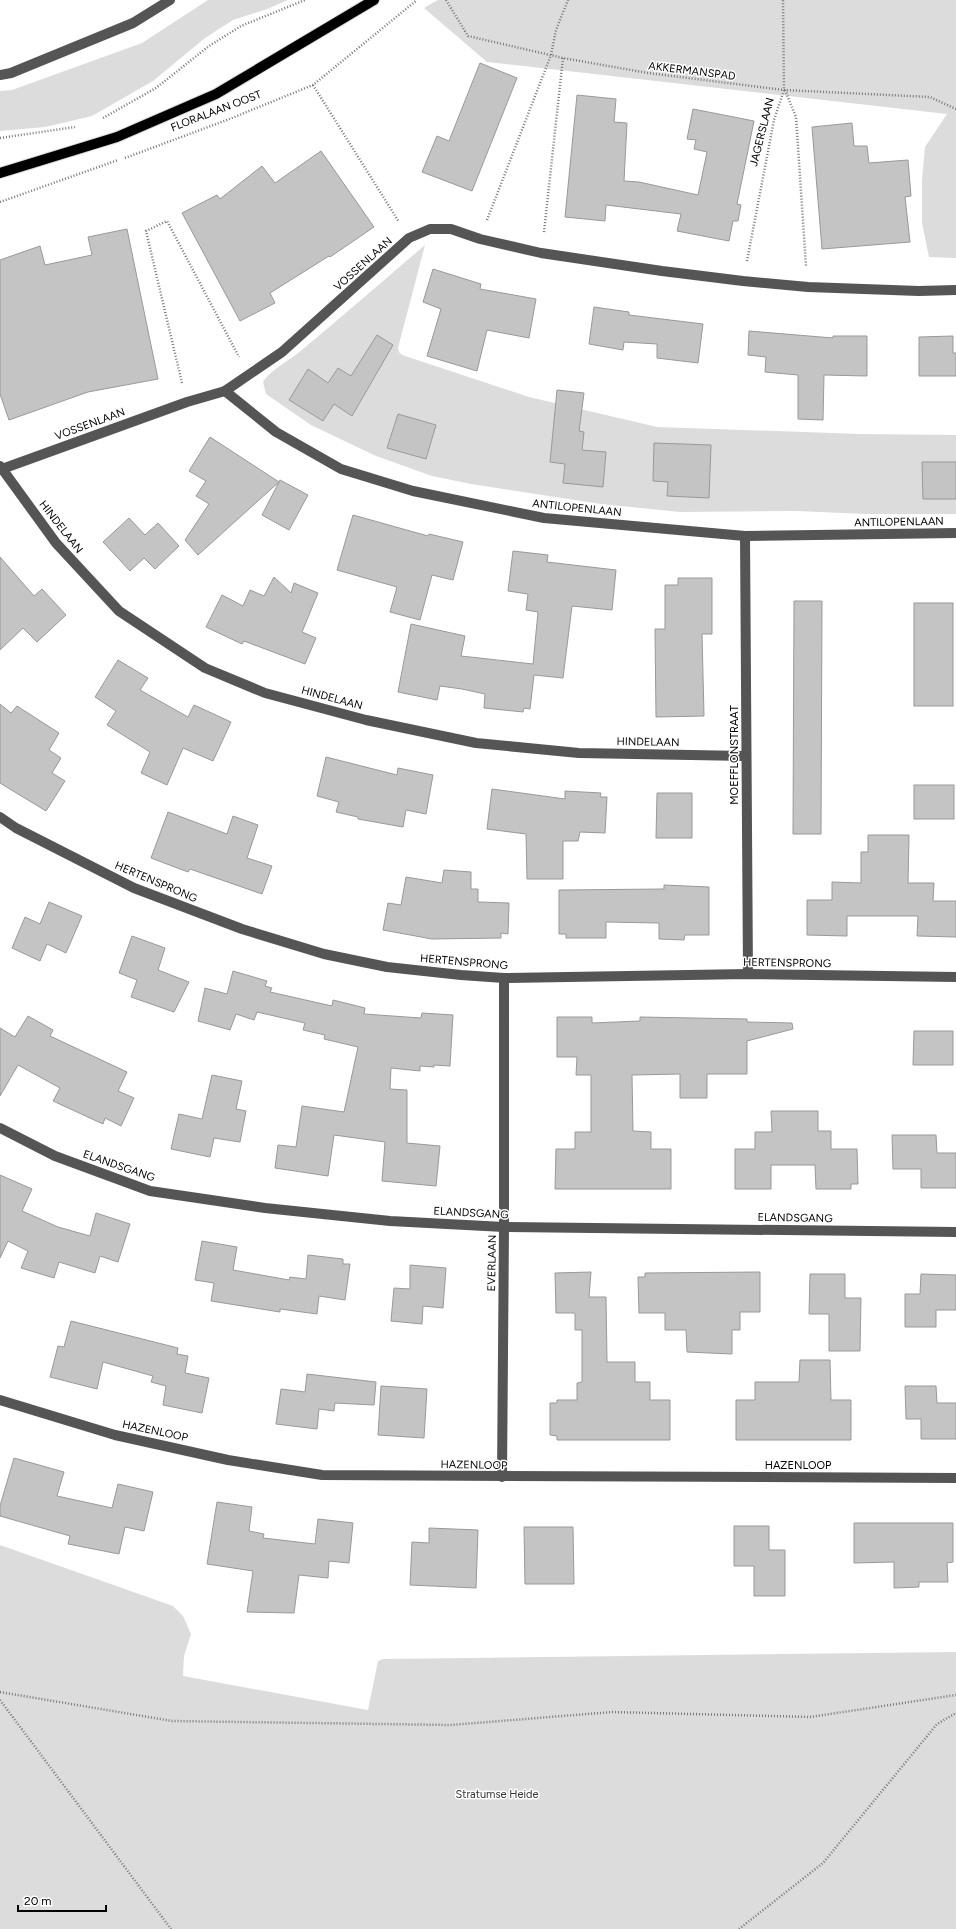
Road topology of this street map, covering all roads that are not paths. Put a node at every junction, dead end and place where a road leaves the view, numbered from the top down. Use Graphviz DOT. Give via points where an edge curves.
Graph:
graph roads {
  1 [pos="170,0"];
  2 [pos="374,0"];
  3 [pos="0,75"];
  4 [pos="0,173"];
  5 [pos="956,290"];
  6 [pos="225,391"];
  7 [pos="1,468"];
  8 [pos="956,533"];
  9 [pos="745,536"];
  10 [pos="746,756"];
  11 [pos="0,817"];
  12 [pos="748,974"];
  13 [pos="956,977"];
  14 [pos="504,978"];
  15 [pos="0,1128"];
  16 [pos="504,1227"];
  17 [pos="956,1232"];
  18 [pos="0,1400"];
  19 [pos="502,1477"];
  20 [pos="956,1478"];
  1 -- 3 [label="street" via="133,23 11,73"];
  2 -- 4 [label="main road, FLORALAAN OOST" via="216,94 117,137"];
  5 -- 6 [label="street, VOSSENLAAN" via="808,287 742,281 541,253 480,239 451,229 430,229 409,238 282,352"];
  6 -- 7 [label="street, VOSSENLAAN"];
  6 -- 9 [label="street, ANTILOPENLAAN" via="276,432 341,469 413,491 544,518"];
  7 -- 10 [label="street, HINDELAAN" via="56,543 119,611 205,668 265,693 366,720 476,743 579,753"];
  8 -- 9 [label="street, ANTILOPENLAAN"];
  9 -- 10 [label="street, MOEFFLONSTRAAT"];
  10 -- 12 [label="street, MOEFFLONSTRAAT"];
  11 -- 14 [label="street, HERTENSPRONG" via="16,828 134,888 242,929 324,954 387,967"];
  12 -- 13 [label="street, HERTENSPRONG"];
  12 -- 14 [label="street, HERTENSPRONG"];
  14 -- 16 [label="street, EVERLAAN"];
  15 -- 16 [label="street, ELANDSGANG" via="55,1156 150,1191 265,1208 390,1221"];
  16 -- 17 [label="street, ELANDSGANG"];
  16 -- 19 [label="street, EVERLAAN"];
  18 -- 19 [label="street, HAZENLOOP" via="115,1435 228,1460 322,1475"];
  19 -- 20 [label="street, HAZENLOOP"];
}
